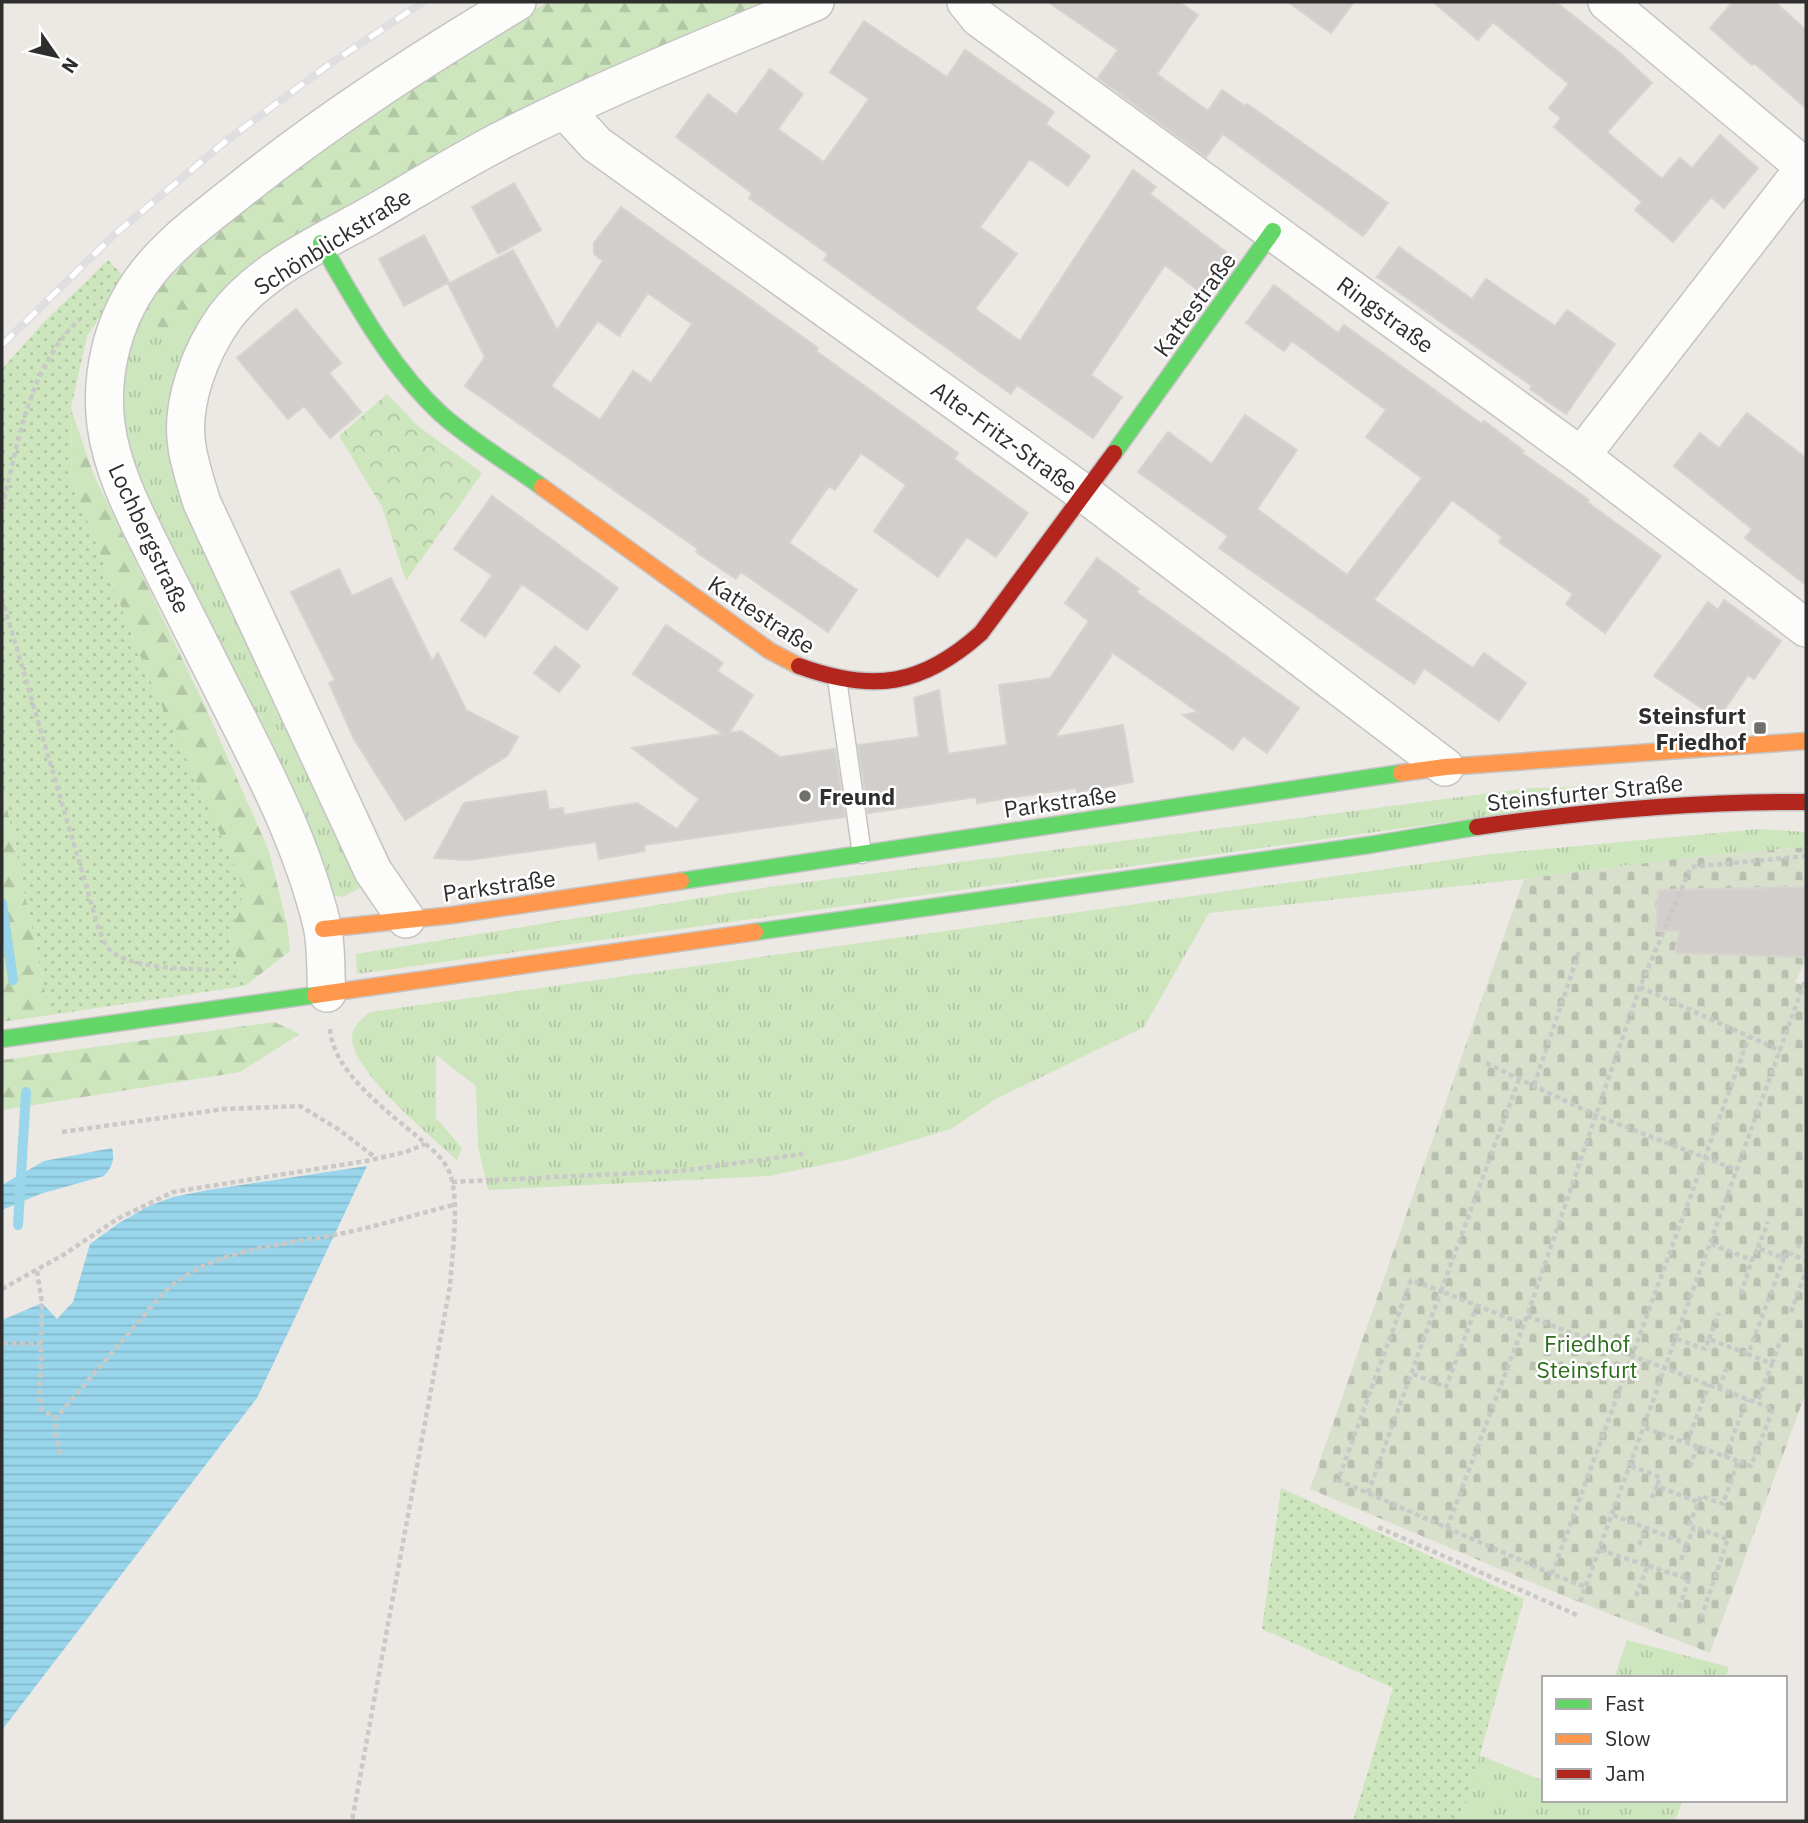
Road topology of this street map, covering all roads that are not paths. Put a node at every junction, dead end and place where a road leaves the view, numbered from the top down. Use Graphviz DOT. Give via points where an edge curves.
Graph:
graph roads {
  1 [pos="517,2"];
  2 [pos="815,2"];
  3 [pos="966,2"];
  4 [pos="1608,2"];
  5 [pos="565,110"];
  6 [pos="1805,167"];
  7 [pos="1273,232"];
  8 [pos="321,243"];
  9 [pos="1581,456"];
  10 [pos="1085,494"];
  11 [pos="1806,628"];
  12 [pos="836,678"];
  13 [pos="1806,741"];
  14 [pos="1445,767"];
  15 [pos="1806,802"];
  16 [pos="862,854"];
  17 [pos="406,919"];
  18 [pos="323,929"];
  19 [pos="327,993"];
  20 [pos="2,1039"];
  1 -- 18 [label="street, Lochbergstraße" via="328,124 182,236 138,286 107,361 106,424 119,480 301,851"];
  2 -- 5 [label="street, Schönblickstraße"];
  3 -- 7 [label="street, Ringstraße" via="979,18"];
  4 -- 6 [label="street"];
  5 -- 8 [label="street, Schönblickstraße" via="498,142"];
  5 -- 10 [label="street, Alte-Fritz-Straße" via="596,144"];
  6 -- 9 [label="street"];
  7 -- 9 [label="street, Ringstraße"];
  7 -- 10 [label="street, Kattestraße"];
  8 -- 12 [label="street, Kattestraße" via="385,351 407,381 443,416 770,651 811,673"];
  8 -- 17 [label="street, Schönblickstraße" via="251,289 220,325 194,380 186,444 202,503 227,558 373,871"];
  9 -- 11 [label="street, Ringstraße"];
  10 -- 12 [label="street, Kattestraße" via="968,648 916,676 869,682"];
  10 -- 14 [label="street, Alte-Fritz-Straße"];
  12 -- 16 [label="lane"];
  13 -- 14 [label="street, Parkstraße"];
  14 -- 16 [label="street, Parkstraße"];
  15 -- 19 [label="street, Steinsfurter Straße" via="1625,808 1492,824"];
  16 -- 17 [label="street, Parkstraße"];
  17 -- 18 [label="street, Parkstraße"];
  18 -- 19 [label="street, Lochbergstraße"];
  19 -- 20 [label="street, Steinsfurter Straße"];
}
